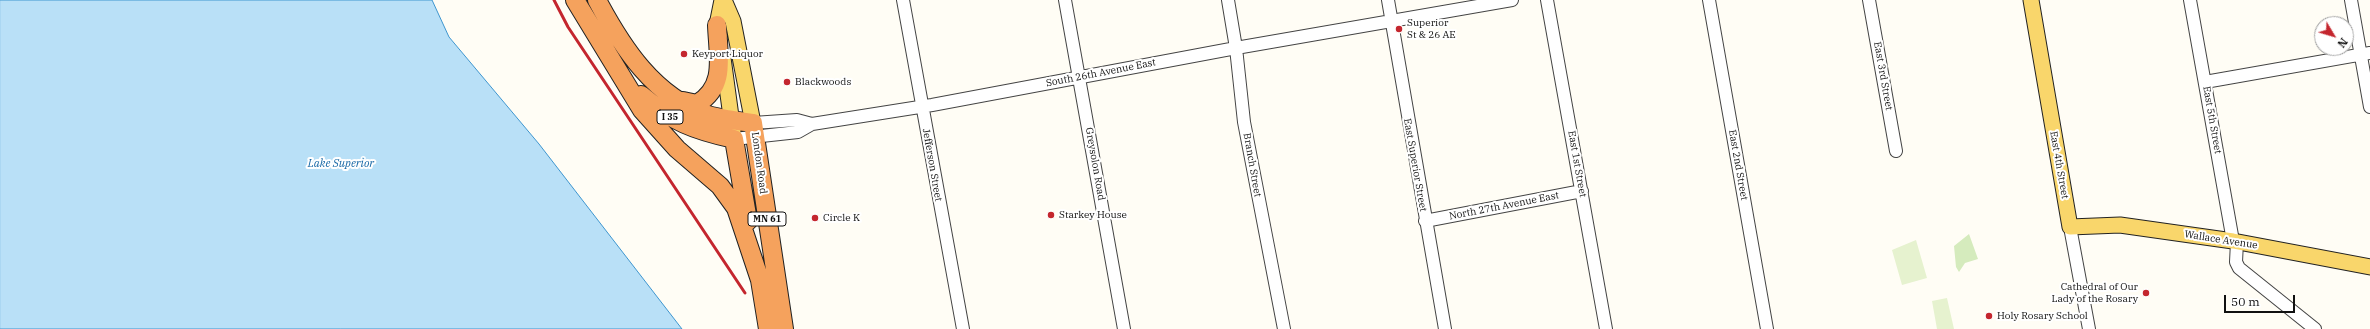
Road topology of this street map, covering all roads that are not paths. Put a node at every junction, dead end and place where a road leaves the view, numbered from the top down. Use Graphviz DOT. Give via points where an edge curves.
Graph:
graph roads {
  1 [pos="575,0"];
  2 [pos="597,0"];
  3 [pos="723,0"];
  4 [pos="903,0"];
  5 [pos="1065,0"];
  6 [pos="1228,0"];
  7 [pos="1388,0"];
  8 [pos="1512,0"];
  9 [pos="1548,0"];
  10 [pos="1709,0"];
  11 [pos="1870,0"];
  12 [pos="2031,0"];
  13 [pos="2190,0"];
  14 [pos="2351,0"];
  15 [pos="1391,22"];
  16 [pos="717,25"];
  17 [pos="1236,48"];
  18 [pos="2366,53"];
  19 [pos="619,72"];
  20 [pos="1079,77"];
  21 [pos="2205,82"];
  22 [pos="676,100"];
  23 [pos="922,107"];
  24 [pos="2370,107"];
  25 [pos="732,120"];
  26 [pos="755,130"];
  27 [pos="734,139"];
  28 [pos="1896,151"];
  29 [pos="1582,190"];
  30 [pos="1425,221"];
  31 [pos="2070,227"];
  32 [pos="2235,241"];
  33 [pos="2370,267"];
  34 [pos="760,280"];
  35 [pos="768,329"];
  36 [pos="784,329"];
  37 [pos="963,329"];
  38 [pos="1124,329"];
  39 [pos="1284,329"];
  40 [pos="1445,329"];
  41 [pos="1606,329"];
  42 [pos="1767,329"];
  43 [pos="2088,329"];
  44 [pos="2315,329"];
  1 -- 19 [label="highway, I 35"];
  2 -- 22 [label="highway, I 35" via="612,28 641,68"];
  3 -- 16 [label="main road, London Road"];
  3 -- 26 [label="main road, London Road" via="733,21"];
  4 -- 23 [label="street, Jefferson Street"];
  5 -- 20 [label="street, Greysolon Road"];
  6 -- 17 [label="street, Branch Street"];
  7 -- 15 [label="street, East Superior Street"];
  8 -- 15 [label="street, South 26th Avenue East"];
  9 -- 29 [label="street, East 1st Street"];
  10 -- 42 [label="street, East 2nd Street"];
  11 -- 28 [label="street, East 3rd Street"];
  12 -- 31 [label="main road, East 4th Street"];
  13 -- 21 [label="street, East 5th Street"];
  14 -- 18 [label="street"];
  15 -- 17 [label="street, South 26th Avenue East"];
  15 -- 30 [label="street, East Superior Street"];
  16 -- 22 [label="highway" via="718,80 709,97 697,104"];
  16 -- 25 [label="main road, London Road"];
  17 -- 20 [label="street, South 26th Avenue East"];
  17 -- 39 [label="street, Branch Street" via="1244,122"];
  18 -- 21 [label="street"];
  18 -- 24 [label="street"];
  19 -- 27 [label="highway, I 35" via="659,110 684,125"];
  19 -- 34 [label="highway" via="642,110 666,138 714,179 728,196 743,223"];
  20 -- 23 [label="street, South 26th Avenue East"];
  20 -- 38 [label="street, Greysolon Road"];
  21 -- 32 [label="street, East 5th Street"];
  22 -- 25 [label="highway, I 35" via="708,115"];
  23 -- 26 [label="street, South 26th Avenue East" via="812,124 798,132"];
  23 -- 37 [label="street, Jefferson Street"];
  25 -- 26 [label="highway"];
  25 -- 27 [label="main road, London Road"];
  26 -- 27 [label="street, South 26th Avenue East"];
  26 -- 36 [label="highway, London Road / MN 61"];
  27 -- 34 [label="highway, London Road / MN 61" via="750,238"];
  29 -- 30 [label="street, North 27th Avenue East"];
  29 -- 41 [label="street, East 1st Street"];
  30 -- 40 [label="street, East Superior Street"];
  31 -- 32 [label="main road, Wallace Avenue" via="2120,226"];
  31 -- 43 [label="street, East 4th Street"];
  32 -- 33 [label="main road, Wallace Avenue"];
  32 -- 44 [label="street, East 5th Street" via="2236,262 2239,268"];
  34 -- 35 [label="highway, MN 61"];
}
